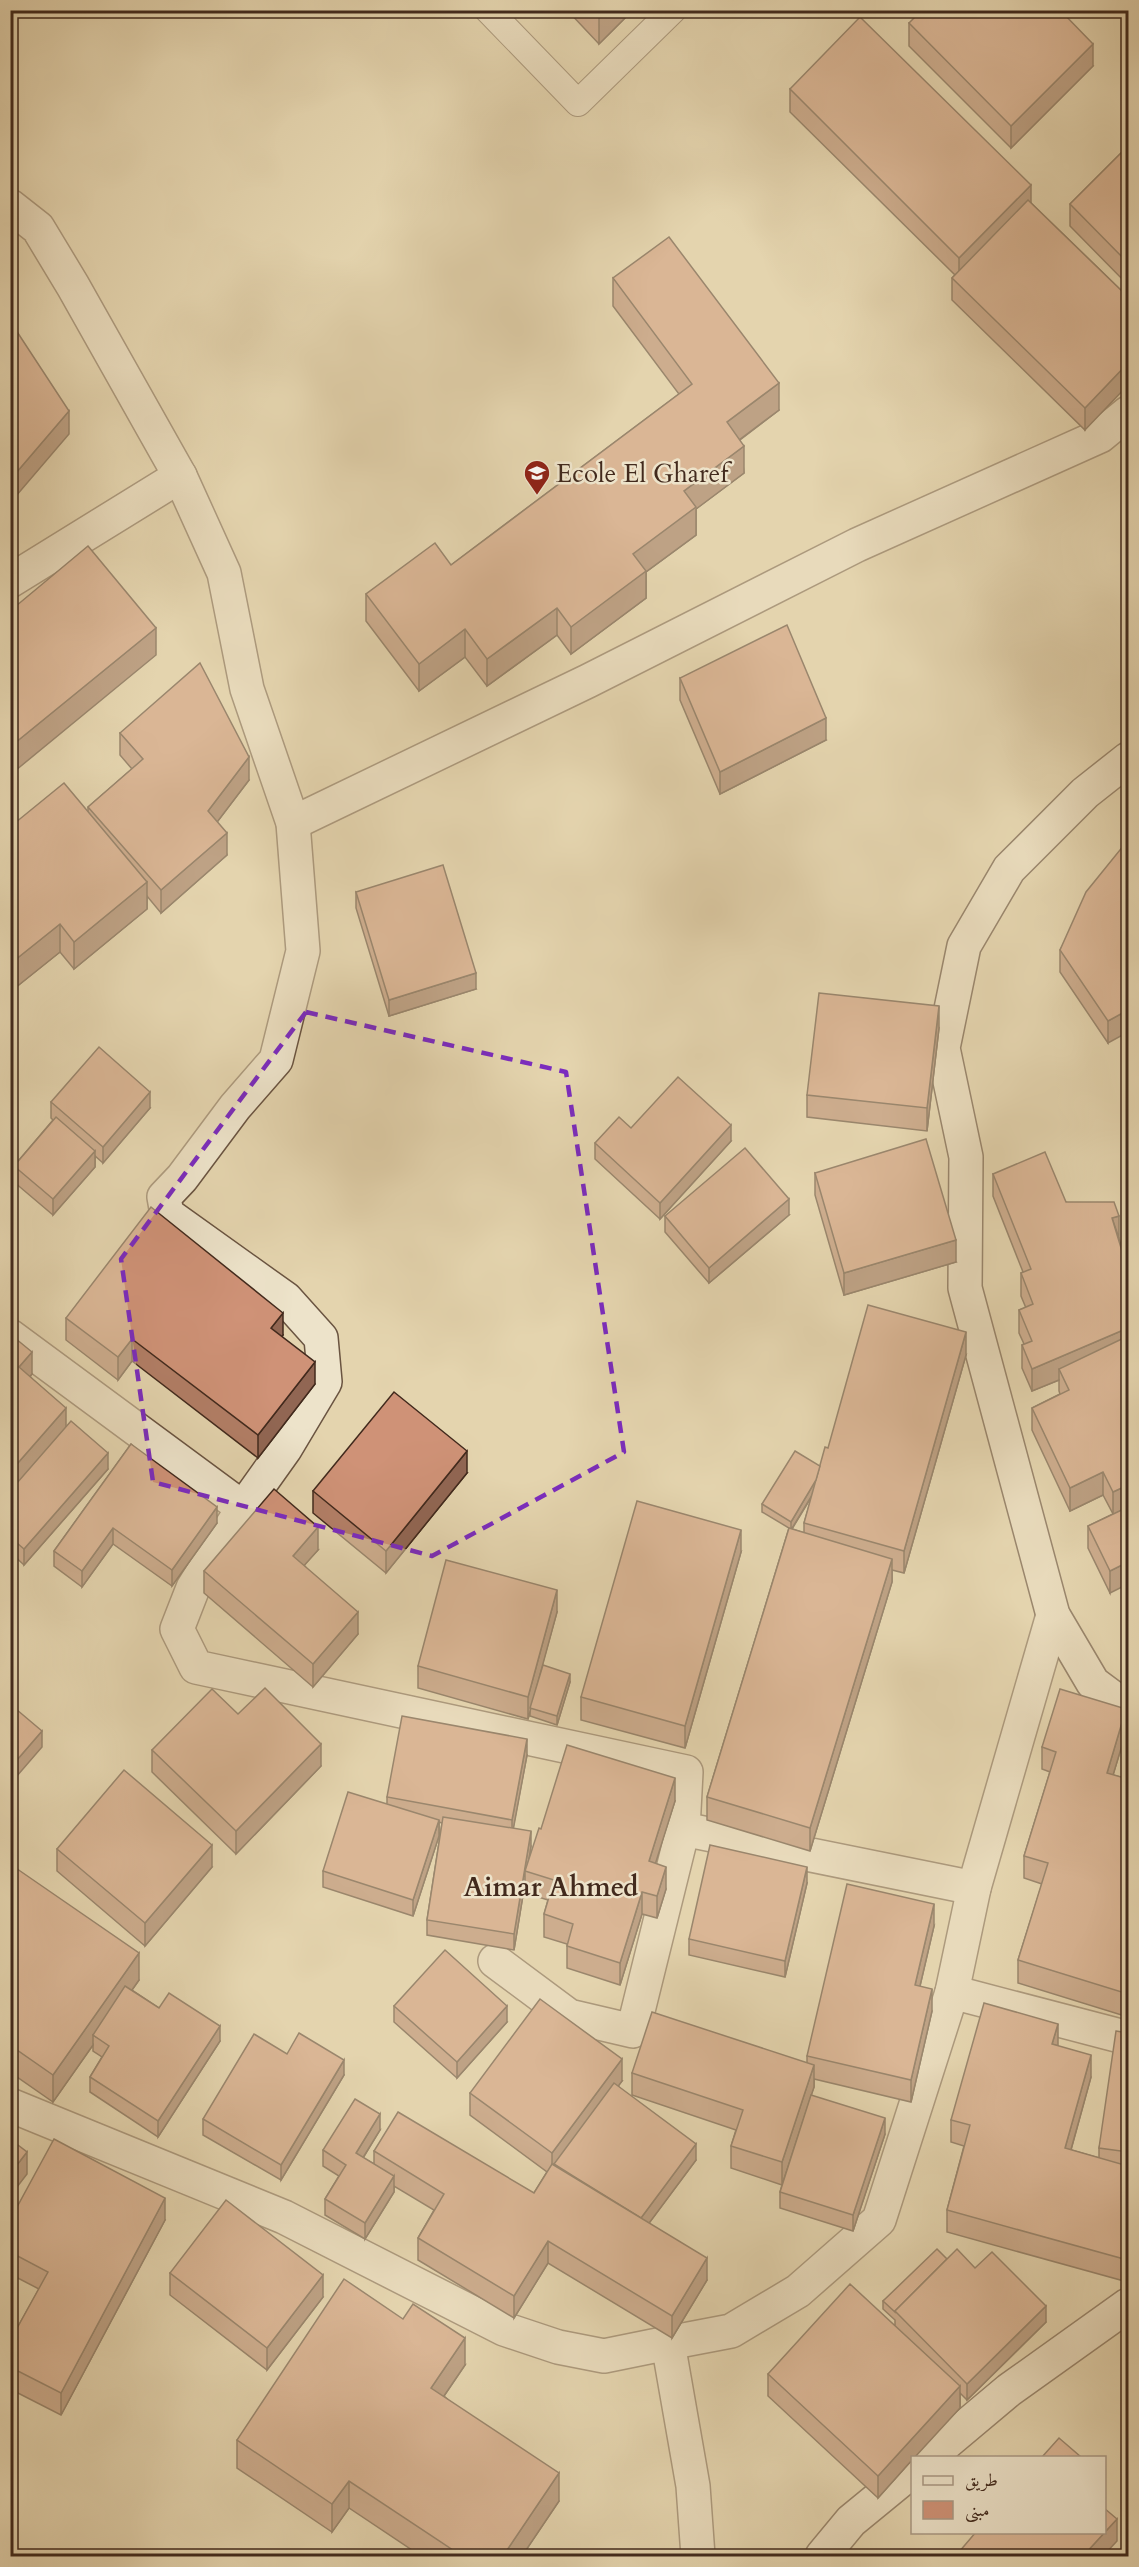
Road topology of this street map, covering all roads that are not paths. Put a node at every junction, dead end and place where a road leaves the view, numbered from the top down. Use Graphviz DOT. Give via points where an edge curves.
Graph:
graph roads {
  1 [pos="488,10"];
  2 [pos="673,10"];
  3 [pos="10,206"];
  4 [pos="1128,413"];
  5 [pos="180,476"];
  6 [pos="10,581"];
  7 [pos="1128,759"];
  8 [pos="293,823"];
  9 [pos="10,1336"];
  10 [pos="243,1508"];
  11 [pos="1053,1615"];
  12 [pos="1128,1709"];
  13 [pos="683,1829"];
  14 [pos="974,1888"];
  15 [pos="495,1961"];
  16 [pos="952,1992"];
  17 [pos="1128,2038"];
  18 [pos="10,2105"];
  19 [pos="1128,2305"];
  20 [pos="668,2343"];
  21 [pos="929,2456"];
  22 [pos="911,2472"];
  23 [pos="698,2556"];
  24 [pos="822,2556"];
  1 -- 2 [label="lane" via="578,104"];
  3 -- 5 [label="street" via="38,228"];
  4 -- 8 [label="street" via="1100,436 856,545 588,681"];
  5 -- 6 [label="street"];
  5 -- 8 [label="street" via="224,573 248,689"];
  7 -- 11 [label="street" via="1085,793 1009,869 963,946 944,1048 966,1157 965,1288"];
  8 -- 10 [label="street" via="303,951 276,1060 164,1197 167,1214 286,1299 321,1338 325,1382 285,1449"];
  9 -- 10 [label="street"];
  10 -- 13 [label="street" via="193,1588 177,1629 196,1666 686,1772"];
  11 -- 12 [label="street" via="1093,1683"];
  11 -- 14 [label="street"];
  13 -- 14 [label="street"];
  13 -- 15 [label="street" via="633,2031 569,2016"];
  14 -- 16 [label="street"];
  16 -- 17 [label="street"];
  16 -- 20 [label="street" via="879,2220 798,2291 730,2331"];
  18 -- 20 [label="street" via="284,2217 504,2329 558,2347 604,2356"];
  19 -- 21 [label="street" via="1009,2390"];
  20 -- 23 [label="street" via="693,2487"];
  22 -- 24 [label="street" via="851,2522"];
}
